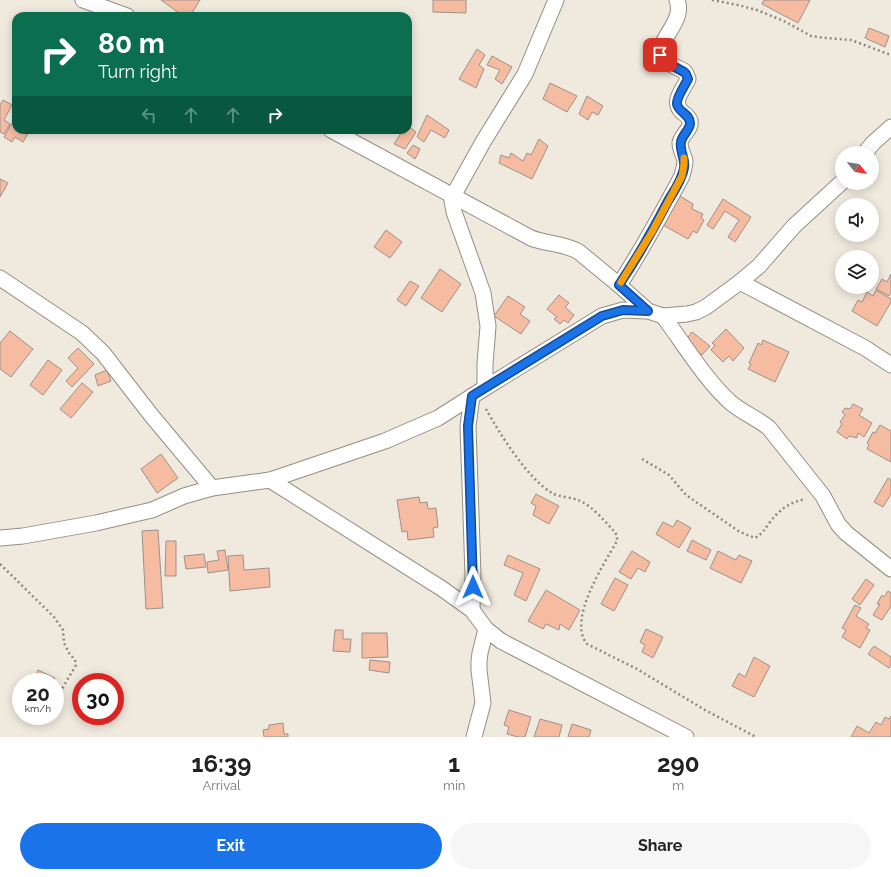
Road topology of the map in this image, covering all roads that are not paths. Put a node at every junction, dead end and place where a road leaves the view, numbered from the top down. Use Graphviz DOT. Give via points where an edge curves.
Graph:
graph roads {
  1 [pos="83,0"];
  2 [pos="556,0"];
  3 [pos="677,0"];
  4 [pos="116,12"];
  5 [pos="891,127"];
  6 [pos="338,134"];
  7 [pos="870,146"];
  8 [pos="835,188"];
  9 [pos="452,196"];
  10 [pos="0,278"];
  11 [pos="740,282"];
  12 [pos="619,285"];
  13 [pos="648,311"];
  14 [pos="663,316"];
  15 [pos="890,360"];
  16 [pos="478,392"];
  17 [pos="270,480"];
  18 [pos="212,488"];
  19 [pos="0,538"];
  20 [pos="891,569"];
  21 [pos="472,610"];
  22 [pos="486,629"];
  23 [pos="474,737"];
  24 [pos="686,737"];
  1 -- 4 [label="street"];
  2 -- 9 [label="street" via="525,74"];
  3 -- 12 [label="street" via="677,18 660,55 662,60 684,72 688,79 677,103 690,122 680,143 685,160 684,169 652,232"];
  5 -- 7 [label="street"];
  6 -- 9 [label="street"];
  8 -- 11 [label="street"];
  9 -- 12 [label="street" via="531,238 572,248"];
  9 -- 16 [label="street" via="454,212 483,293 488,326 485,364"];
  10 -- 18 [label="street" via="82,333 103,353"];
  11 -- 14 [label="street" via="696,312"];
  11 -- 15 [label="street"];
  12 -- 13 [label="street"];
  13 -- 14 [label="street"];
  13 -- 16 [label="street" via="623,310 602,316"];
  14 -- 20 [label="street" via="713,384 731,403 769,428 823,496 838,524 846,533"];
  16 -- 17 [label="street" via="438,418 385,441"];
  16 -- 21 [label="street" via="468,426"];
  17 -- 18 [label="street"];
  17 -- 21 [label="street"];
  18 -- 19 [label="street" via="184,496 152,510 96,523"];
  21 -- 22 [label="street"];
  22 -- 23 [label="street" via="479,666 483,702"];
  22 -- 24 [label="street" via="501,641"];
}
